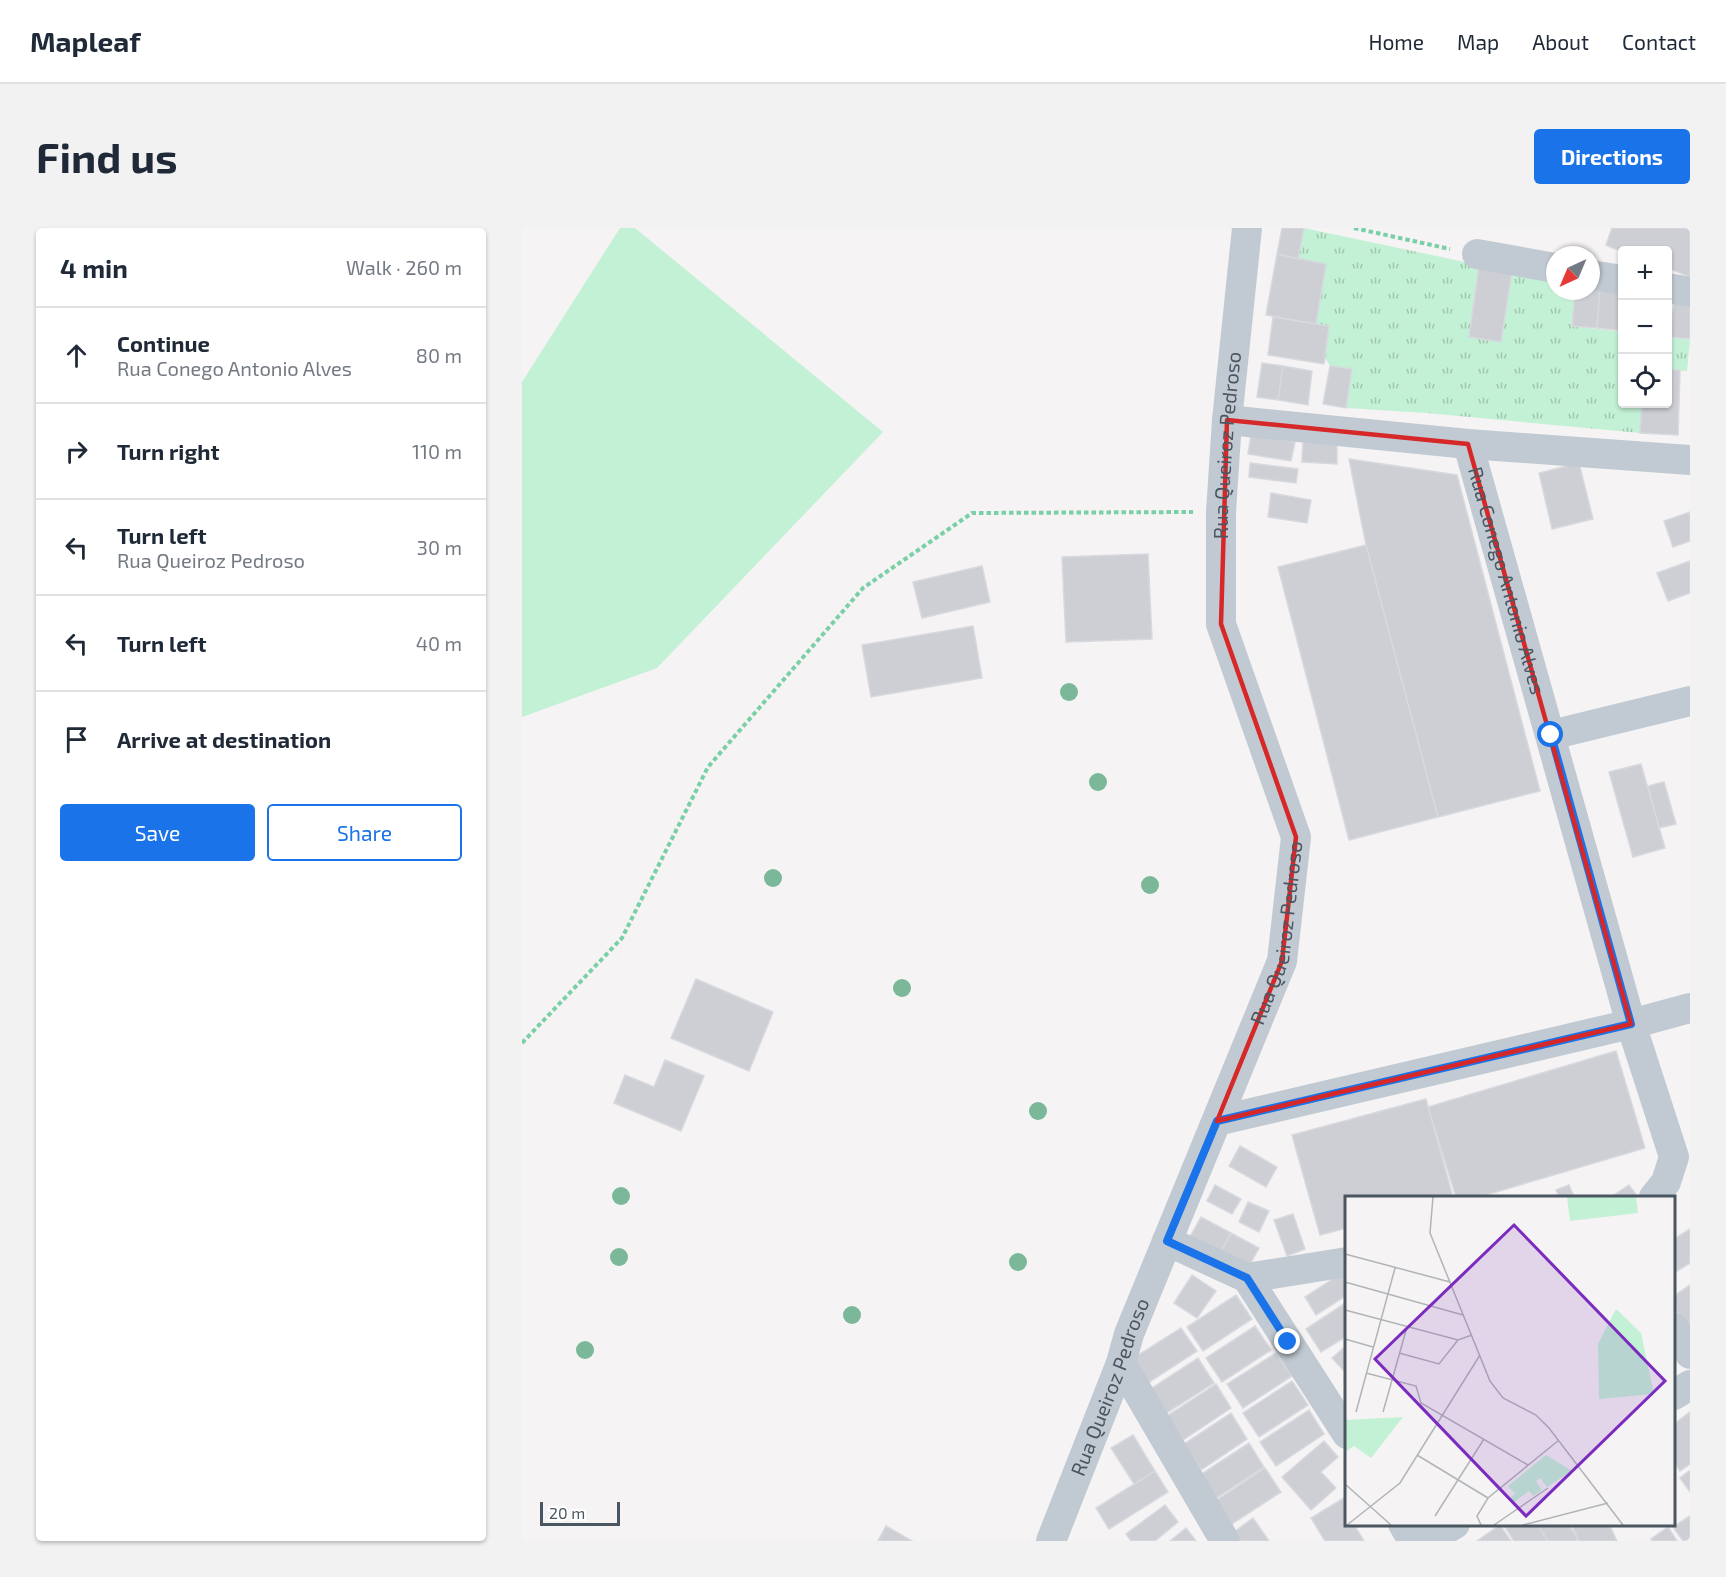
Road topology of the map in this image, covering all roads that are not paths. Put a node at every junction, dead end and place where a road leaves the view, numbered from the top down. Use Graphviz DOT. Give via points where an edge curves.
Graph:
graph roads {
  1 [pos="1248,228"];
  2 [pos="1477,254"];
  3 [pos="1546,266"];
  4 [pos="1600,276"];
  5 [pos="1618,279"];
  6 [pos="1672,289"];
  7 [pos="1690,292"];
  8 [pos="1227,420"];
  9 [pos="1468,444"];
  10 [pos="1690,460"];
  11 [pos="1690,701"];
  12 [pos="1551,735"];
  13 [pos="1690,1008"];
  14 [pos="1631,1024"];
  15 [pos="1217,1121"];
  16 [pos="1655,1196"];
  17 [pos="1167,1241"];
  18 [pos="1345,1262"];
  19 [pos="1247,1278"];
  20 [pos="1675,1330"];
  21 [pos="1690,1354"];
  22 [pos="1121,1363"];
  23 [pos="1690,1385"];
  24 [pos="1675,1394"];
  25 [pos="1345,1431"];
  26 [pos="1404,1526"];
  27 [pos="1452,1526"];
  28 [pos="1051,1541"];
  29 [pos="1225,1541"];
  30 [pos="1413,1541"];
  31 [pos="1427,1541"];
  1 -- 8 [label="street, Rua Queiroz Pedroso"];
  2 -- 3 [label="street"];
  4 -- 5 [label="street"];
  6 -- 7 [label="street"];
  8 -- 9 [label="street"];
  8 -- 15 [label="street, Rua Queiroz Pedroso" via="1221,512 1221,624 1296,837 1282,961"];
  9 -- 10 [label="street"];
  9 -- 12 [label="street, Rua Conego Antonio Alves"];
  11 -- 12 [label="street"];
  12 -- 14 [label="street, Rua Conego Antonio Alves"];
  13 -- 14 [label="street"];
  14 -- 15 [label="street"];
  14 -- 16 [label="street, Rua Conego Antonio Alves" via="1674,1157 1666,1182"];
  15 -- 17 [label="street, Rua Queiroz Pedroso"];
  17 -- 19 [label="street"];
  17 -- 22 [label="street, Rua Queiroz Pedroso"];
  18 -- 19 [label="street"];
  19 -- 25 [label="street"];
  20 -- 21 [label="street"];
  22 -- 28 [label="street, Rua Queiroz Pedroso"];
  22 -- 29 [label="street"];
  23 -- 24 [label="street"];
  26 -- 30 [label="street"];
  27 -- 31 [label="street"];
}
